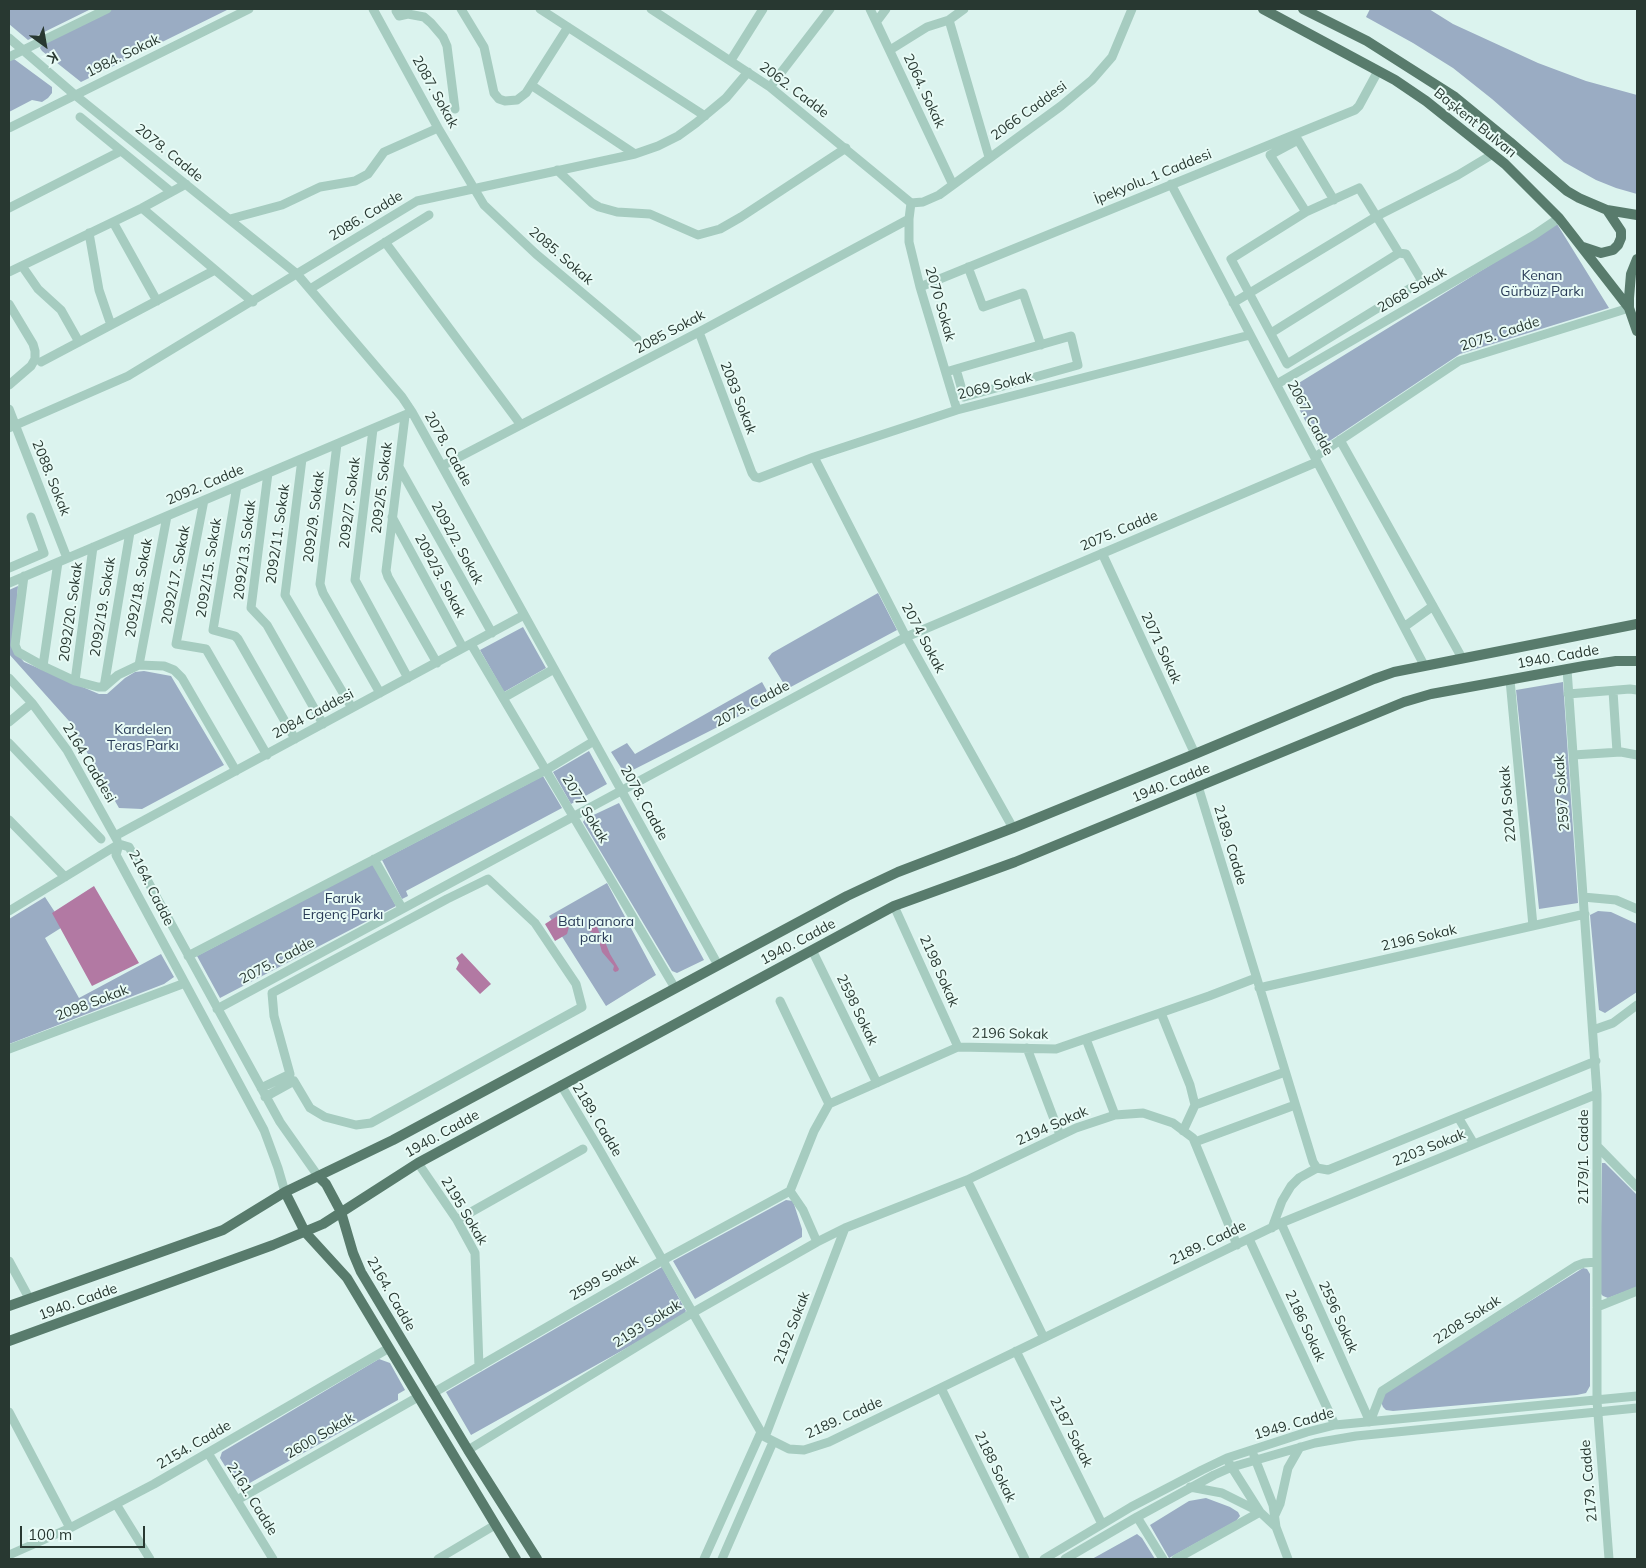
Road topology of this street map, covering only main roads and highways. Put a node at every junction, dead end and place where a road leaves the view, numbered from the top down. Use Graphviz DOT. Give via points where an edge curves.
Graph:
graph roads {
  1 [pos="1263,9"];
  2 [pos="1303,9"];
  3 [pos="1607,210"];
  4 [pos="1637,216"];
  5 [pos="1582,246"];
  6 [pos="1637,259"];
  7 [pos="1629,308"];
  8 [pos="1637,331"];
  9 [pos="1637,624"];
  10 [pos="1637,661"];
  11 [pos="318,1176"];
  12 [pos="285,1192"];
  13 [pos="341,1212"];
  14 [pos="306,1232"];
  15 [pos="9,1306"];
  16 [pos="9,1341"];
  17 [pos="516,1559"];
  18 [pos="537,1559"];
  1 -- 5 [label="main road, Başkent Bulvarı" via="1378,71 1426,101 1527,185"];
  2 -- 3 [label="main road, Başkent Bulvarı" via="1359,36 1428,78 1462,102 1567,191"];
  3 -- 4 [label="main road, Başkent Bulvarı"];
  3 -- 5 [label="main road" via="1621,230 1618,245 1613,250 1600,253"];
  5 -- 7 [label="main road, Başkent Bulvarı"];
  6 -- 7 [label="main road" via="1631,274"];
  7 -- 8 [label="main road"];
  9 -- 11 [label="main road, 1940. Cadde" via="1424,665 1374,679 1013,828 873,882 393,1140"];
  10 -- 13 [label="main road, 1940. Cadde" via="1567,669 1404,702 1015,862 894,906 418,1162"];
  11 -- 12 [label="main road, 1940. Cadde"];
  11 -- 13 [label="main road, 2164. Cadde"];
  12 -- 14 [label="main road, 2164. Cadde"];
  12 -- 15 [label="main road, 1940. Cadde" via="223,1230"];
  13 -- 14 [label="main road, 1940. Cadde"];
  13 -- 18 [label="main road, 2164. Cadde" via="360,1272"];
  14 -- 16 [label="main road, 1940. Cadde"];
  14 -- 17 [label="main road, 2164. Cadde" via="347,1278"];
}
